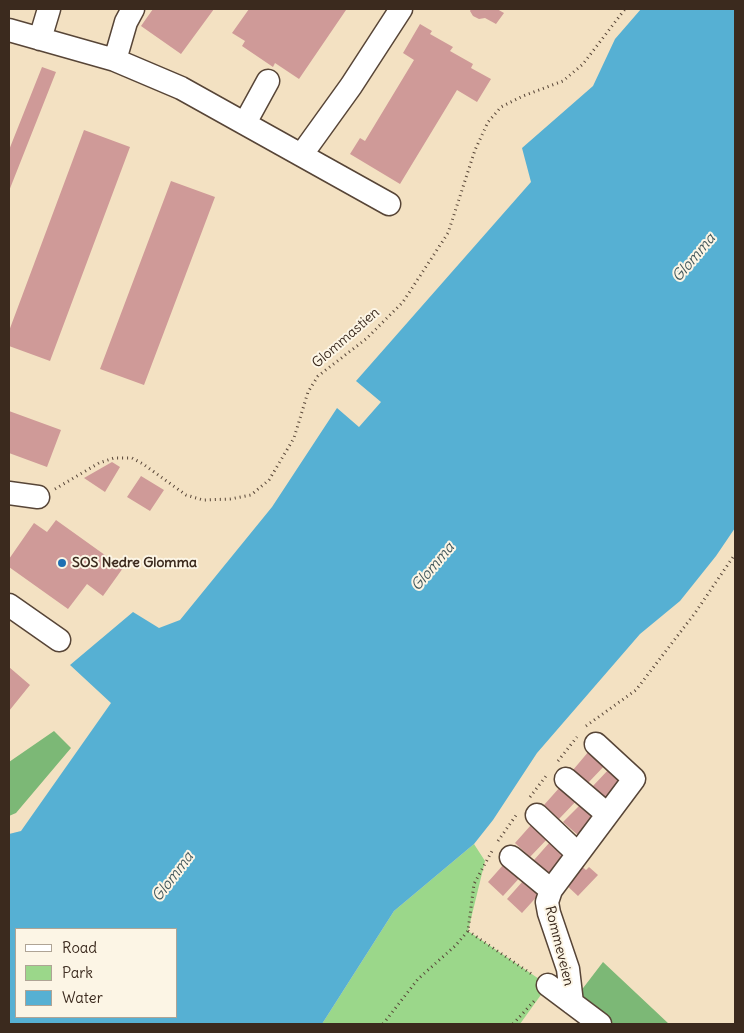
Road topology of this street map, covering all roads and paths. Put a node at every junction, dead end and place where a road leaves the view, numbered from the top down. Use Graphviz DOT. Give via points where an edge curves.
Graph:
graph roads {
  1 [pos="48,9"];
  2 [pos="133,9"];
  3 [pos="402,9"];
  4 [pos="625,9"];
  5 [pos="9,30"];
  6 [pos="40,39"];
  7 [pos="115,60"];
  8 [pos="268,82"];
  9 [pos="245,123"];
  10 [pos="302,154"];
  11 [pos="389,204"];
  12 [pos="9,493"];
  13 [pos="38,497"];
  14 [pos="9,605"];
  15 [pos="60,640"];
  16 [pos="596,744"];
  17 [pos="566,779"];
  18 [pos="607,814"];
  19 [pos="537,815"];
  20 [pos="577,854"];
  21 [pos="511,857"];
  22 [pos="551,890"];
  23 [pos="468,931"];
  24 [pos="548,985"];
  25 [pos="572,1003"];
  26 [pos="513,1024"];
  27 [pos="600,1024"];
  1 -- 6 [label="street"];
  2 -- 7 [label="street"];
  3 -- 10 [label="street"];
  4 -- 13 [label="path, Glommastien" via="583,64 563,81 501,107 488,122 475,150 448,234 403,302 366,339 318,376 308,392 294,438 269,480 251,495 203,500 186,495 132,458 114,458"];
  5 -- 6 [label="street"];
  6 -- 7 [label="street"];
  7 -- 9 [label="street" via="181,88"];
  8 -- 9 [label="street"];
  9 -- 10 [label="street"];
  10 -- 11 [label="street"];
  12 -- 13 [label="street"];
  14 -- 15 [label="street"];
  16 -- 18 [label="street, Rommeveien" via="634,779"];
  17 -- 18 [label="street"];
  18 -- 20 [label="street, Rommeveien"];
  19 -- 20 [label="street"];
  20 -- 22 [label="street, Rommeveien"];
  21 -- 22 [label="street, Rommeveien"];
  22 -- 25 [label="street, Rommeveien" via="547,902 549,914 568,970"];
  23 -- 24 [label="path"];
  24 -- 25 [label="street"];
  24 -- 26 [label="path"];
  25 -- 27 [label="street"];
}
